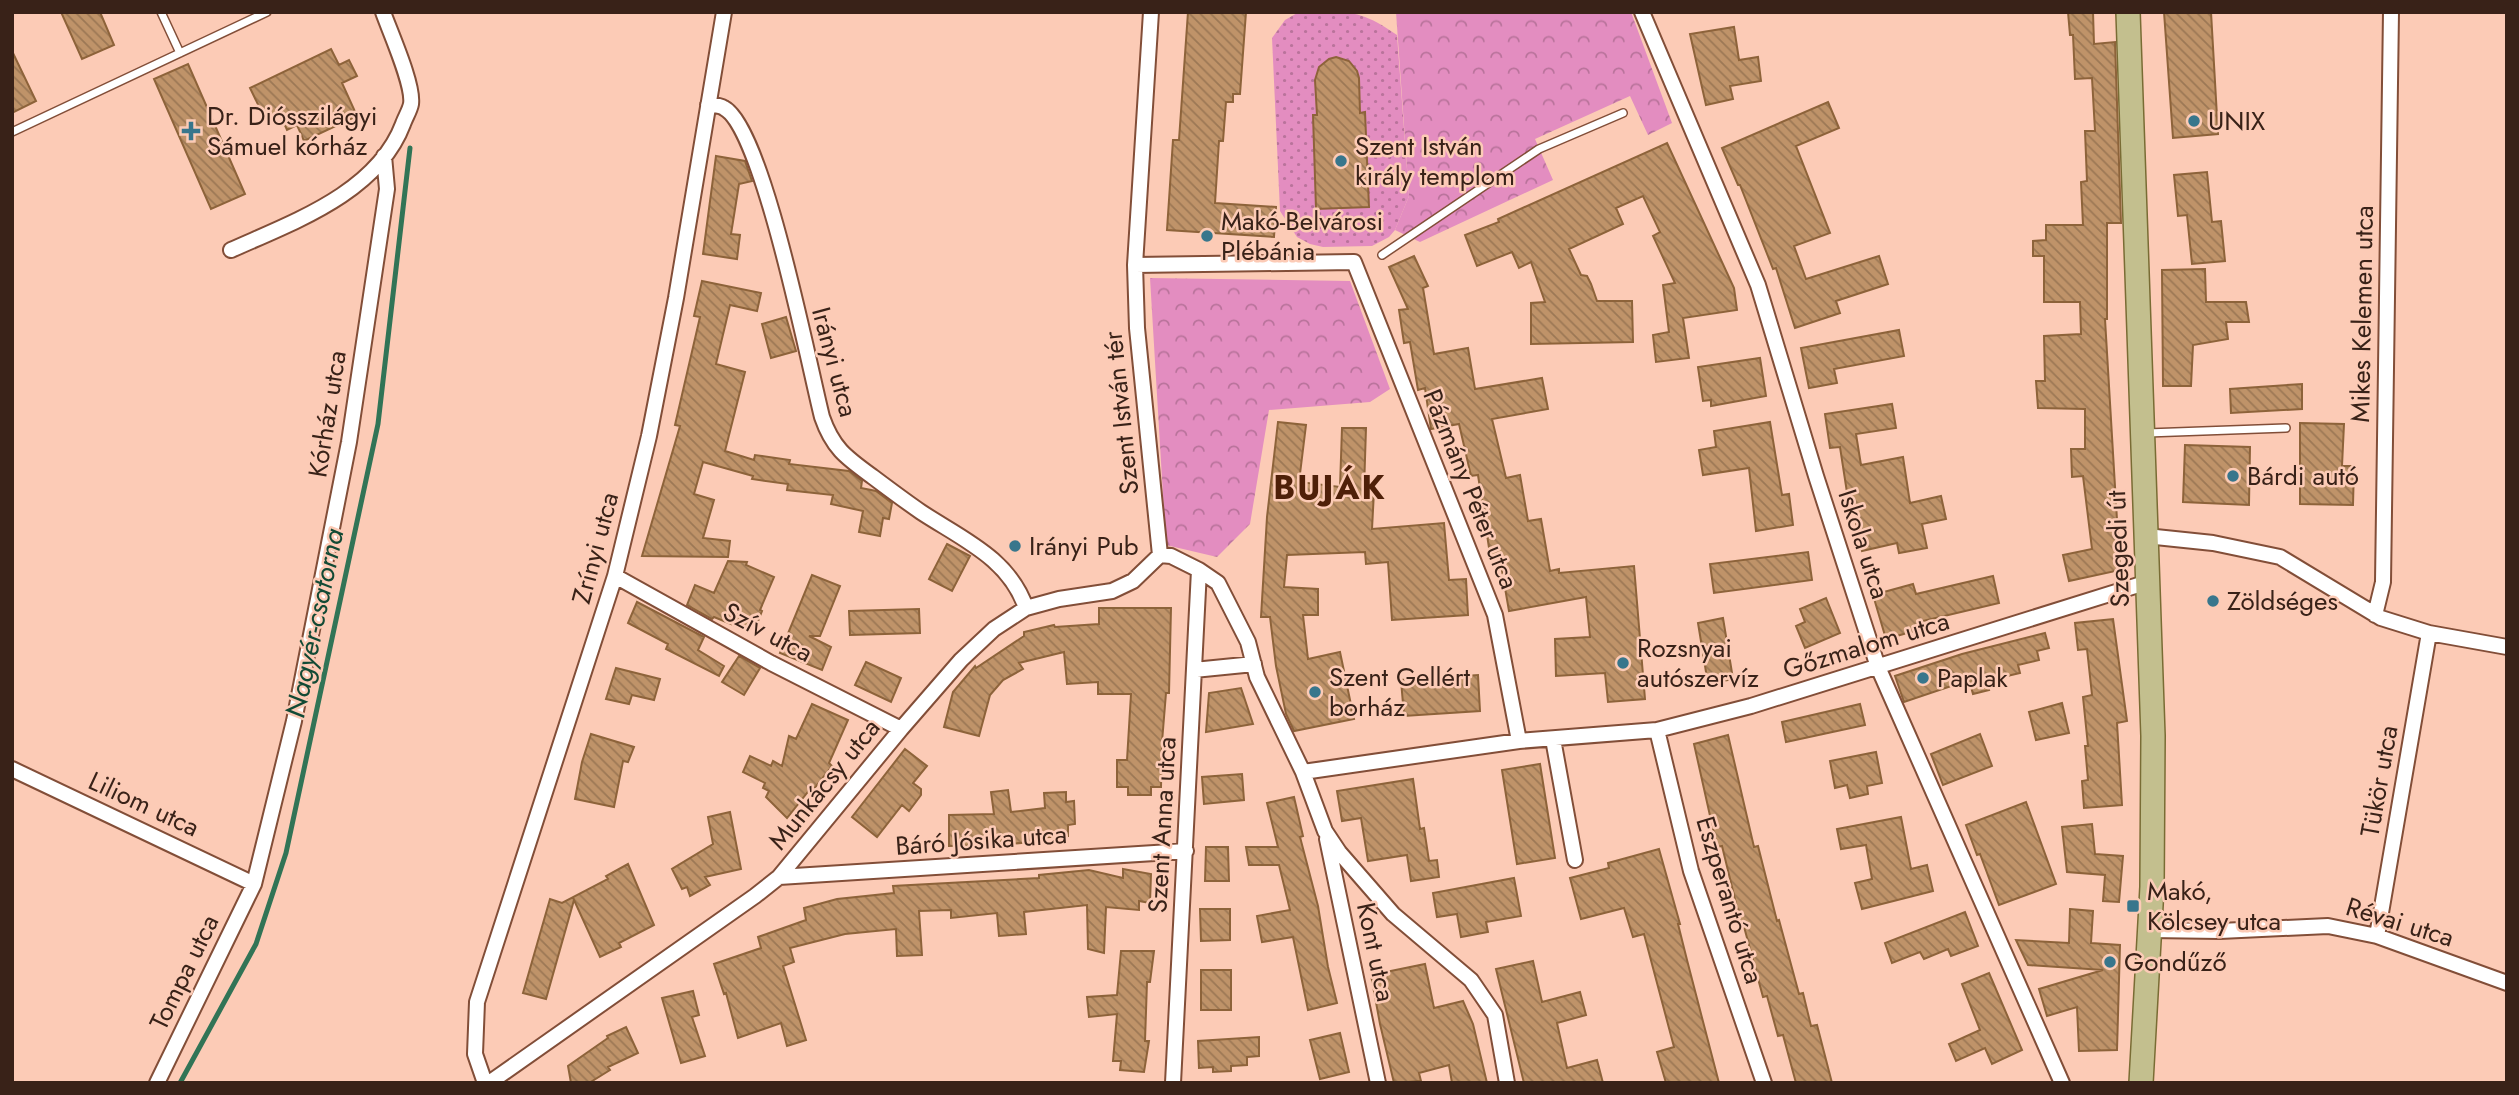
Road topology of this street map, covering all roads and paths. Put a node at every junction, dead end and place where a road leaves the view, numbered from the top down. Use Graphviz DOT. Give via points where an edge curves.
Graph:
graph roads {
  1 [pos="161,12"];
  2 [pos="267,12"];
  3 [pos="383,12"];
  4 [pos="724,12"];
  5 [pos="1151,12"];
  6 [pos="1642,12"];
  7 [pos="2129,12"];
  8 [pos="2391,12"];
  9 [pos="180,53"];
  10 [pos="708,105"];
  11 [pos="1623,113"];
  12 [pos="12,131"];
  13 [pos="384,156"];
  14 [pos="230,250"];
  15 [pos="1382,255"];
  16 [pos="1135,265"];
  17 [pos="2286,428"];
  18 [pos="2142,433"];
  19 [pos="2146,536"];
  20 [pos="1160,555"];
  21 [pos="1199,570"];
  22 [pos="615,576"];
  23 [pos="2148,582"];
  24 [pos="1026,608"];
  25 [pos="2375,615"];
  26 [pos="2430,633"];
  27 [pos="2507,647"];
  28 [pos="1254,664"];
  29 [pos="1878,667"];
  30 [pos="1194,670"];
  31 [pos="901,729"];
  32 [pos="1657,730"];
  33 [pos="1553,739"];
  34 [pos="1519,741"];
  35 [pos="12,769"];
  36 [pos="1303,772"];
  37 [pos="1325,831"];
  38 [pos="1186,851"];
  39 [pos="1575,860"];
  40 [pos="779,877"];
  41 [pos="254,884"];
  42 [pos="2150,930"];
  43 [pos="2377,936"];
  44 [pos="2507,983"];
  45 [pos="157,1083"];
  46 [pos="487,1083"];
  47 [pos="1173,1083"];
  48 [pos="1378,1083"];
  49 [pos="1507,1083"];
  50 [pos="1764,1083"];
  51 [pos="2062,1083"];
  52 [pos="2141,1083"];
  1 -- 9 [label="lane"];
  2 -- 9 [label="lane"];
  3 -- 13 [label="street" via="411,103 396,142"];
  4 -- 10 [label="street, Zrínyi utca"];
  5 -- 16 [label="street, Szent István tér"];
  6 -- 29 [label="street, Iskola utca" via="1758,285"];
  7 -- 18 [label="main road, Szegedi út"];
  8 -- 25 [label="street, Mikes Kelemen utca" via="2383,582"];
  9 -- 12 [label="lane"];
  10 -- 22 [label="street, Zrínyi utca" via="674,311"];
  10 -- 24 [label="street, Irányi utca" via="724,108 737,122 757,164 822,417 833,443 920,512 984,551 1014,581"];
  11 -- 15 [label="lane" via="1539,149"];
  13 -- 14 [label="street" via="362,181 306,216"];
  13 -- 41 [label="street, Kórház utca" via="387,189 349,442 294,721"];
  16 -- 20 [label="street, Szent István tér"];
  16 -- 34 [label="street, Pázmány Péter utca" via="1354,261 1494,615"];
  17 -- 18 [label="lane"];
  18 -- 19 [label="main road, Szegedi út"];
  19 -- 23 [label="main road, Szegedi út"];
  19 -- 25 [label="street" via="2280,557"];
  20 -- 21 [label="street"];
  20 -- 24 [label="street, Munkácsy utca" via="1133,581 1112,591"];
  21 -- 28 [label="street" via="1218,583"];
  21 -- 30 [label="street, Szent Anna utca"];
  22 -- 31 [label="street, Szív utca"];
  22 -- 46 [label="street, Zrínyi utca" via="477,1002 475,1054"];
  23 -- 29 [label="street, Gőzmalom utca"];
  23 -- 42 [label="main road, Szegedi út" via="2153,736"];
  24 -- 31 [label="street, Munkácsy utca" via="994,629 961,660"];
  25 -- 26 [label="street"];
  26 -- 27 [label="street"];
  26 -- 43 [label="street, Tükör utca"];
  28 -- 30 [label="street"];
  28 -- 36 [label="street"];
  29 -- 32 [label="street, Gőzmalom utca"];
  29 -- 51 [label="street, Iskola utca"];
  30 -- 38 [label="street, Szent Anna utca"];
  31 -- 40 [label="street, Munkácsy utca"];
  32 -- 33 [label="street, Gőzmalom utca"];
  32 -- 50 [label="street, Eszperantó utca" via="1691,871"];
  33 -- 34 [label="street, Gőzmalom utca"];
  33 -- 39 [label="street"];
  34 -- 36 [label="street, Gőzmalom utca"];
  35 -- 41 [label="street, Liliom utca"];
  36 -- 37 [label="street"];
  37 -- 48 [label="street, Kont utca"];
  37 -- 49 [label="street" via="1393,914 1471,980 1494,1015"];
  38 -- 40 [label="street, Báró Jósika utca"];
  38 -- 47 [label="street, Szent Anna utca"];
  40 -- 46 [label="street, Munkácsy utca"];
  41 -- 45 [label="street, Tompa utca"];
  42 -- 43 [label="street, Révai utca" via="2328,926"];
  42 -- 52 [label="main road, Szegedi út"];
  43 -- 44 [label="street, Révai utca"];
}
